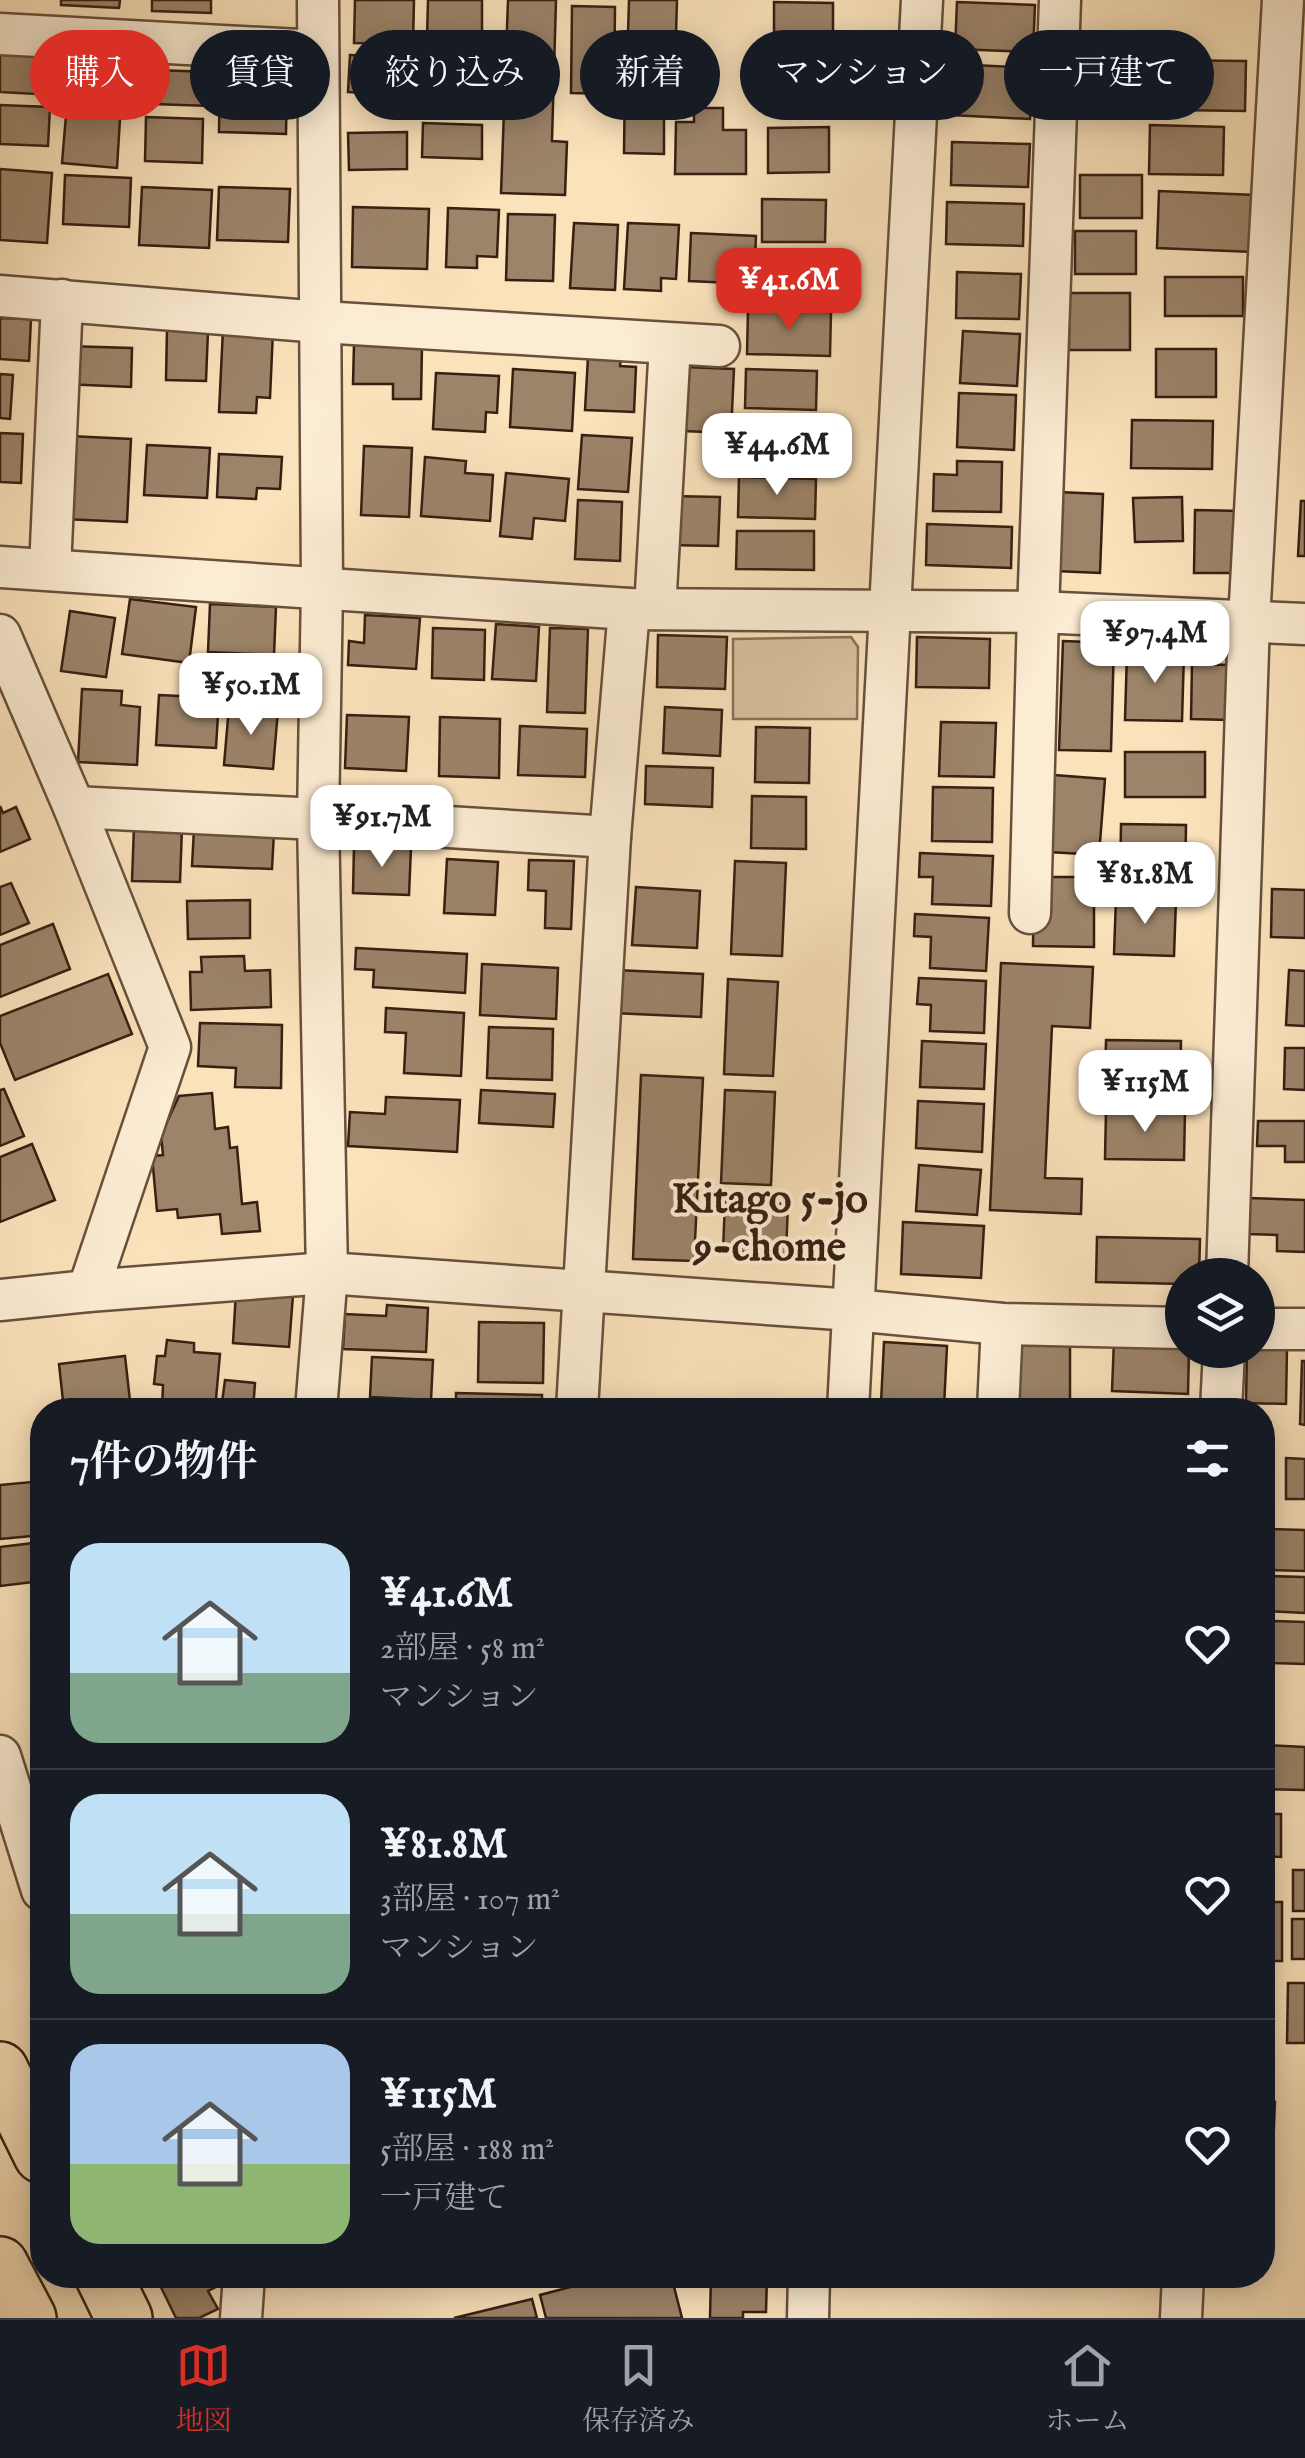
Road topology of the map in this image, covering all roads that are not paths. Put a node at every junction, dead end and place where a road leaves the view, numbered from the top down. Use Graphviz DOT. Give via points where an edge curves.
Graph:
graph roads {
  1 [pos="318,0"];
  2 [pos="922,0"];
  3 [pos="1060,0"];
  4 [pos="1283,0"];
  5 [pos="318,30"];
  6 [pos="0,34"];
  7 [pos="190,44"];
  8 [pos="319,120"];
  9 [pos="0,296"];
  10 [pos="62,300"];
  11 [pos="321,322"];
  12 [pos="670,344"];
  13 [pos="719,346"];
  14 [pos="0,567"];
  15 [pos="50,569"];
  16 [pos="322,588"];
  17 [pos="642,609"];
  18 [pos="890,612"];
  19 [pos="1038,612"];
  20 [pos="1249,621"];
  21 [pos="1305,624"];
  22 [pos="0,635"];
  23 [pos="74,807"];
  24 [pos="318,819"];
  25 [pos="610,837"];
  26 [pos="1030,912"];
  27 [pos="1228,1258"];
  28 [pos="327,1273"];
  29 [pos="88,1290"];
  30 [pos="583,1291"];
  31 [pos="0,1300"];
  32 [pos="852,1310"];
  33 [pos="1002,1324"];
  34 [pos="1165,1328"];
  35 [pos="1275,1329"];
  36 [pos="1305,1329"];
  37 [pos="1223,1368"];
  38 [pos="317,1398"];
  39 [pos="578,1398"];
  40 [pos="848,1398"];
  41 [pos="999,1398"];
  42 [pos="1222,1398"];
  43 [pos="0,1756"];
  44 [pos="30,1852"];
  45 [pos="0,2070"];
  46 [pos="30,2131"];
  47 [pos="0,2265"];
  48 [pos="109,2288"];
  49 [pos="243,2288"];
  50 [pos="809,2288"];
  51 [pos="1182,2288"];
  52 [pos="28,2318"];
  53 [pos="124,2318"];
  54 [pos="241,2318"];
  55 [pos="808,2318"];
  56 [pos="1181,2318"];
  1 -- 5 [label="street"];
  2 -- 18 [label="street"];
  3 -- 19 [label="street"];
  4 -- 20 [label="street"];
  6 -- 7 [label="street"];
  8 -- 11 [label="street"];
  9 -- 10 [label="street"];
  10 -- 11 [label="street"];
  10 -- 15 [label="street"];
  11 -- 12 [label="street"];
  11 -- 16 [label="street"];
  12 -- 13 [label="street"];
  12 -- 17 [label="street"];
  14 -- 15 [label="street"];
  15 -- 16 [label="street"];
  16 -- 17 [label="street"];
  16 -- 24 [label="street"];
  17 -- 18 [label="street"];
  17 -- 25 [label="street"];
  18 -- 19 [label="street"];
  18 -- 32 [label="street"];
  19 -- 20 [label="street"];
  19 -- 26 [label="street"];
  20 -- 21 [label="street"];
  20 -- 27 [label="street"];
  22 -- 23 [label="street"];
  23 -- 24 [label="street"];
  23 -- 29 [label="street" via="170,1047"];
  24 -- 25 [label="street"];
  24 -- 28 [label="street"];
  25 -- 30 [label="street"];
  28 -- 29 [label="street"];
  28 -- 30 [label="street"];
  28 -- 38 [label="street"];
  29 -- 31 [label="street"];
  30 -- 32 [label="street"];
  30 -- 39 [label="street"];
  32 -- 33 [label="street"];
  32 -- 40 [label="street"];
  33 -- 34 [label="street"];
  33 -- 41 [label="street"];
  35 -- 36 [label="street"];
  37 -- 42 [label="street"];
  43 -- 44 [label="street"];
  45 -- 46 [label="highway"];
  47 -- 52 [label="highway"];
  48 -- 53 [label="highway"];
  49 -- 54 [label="street"];
  50 -- 55 [label="street"];
  51 -- 56 [label="street"];
}
